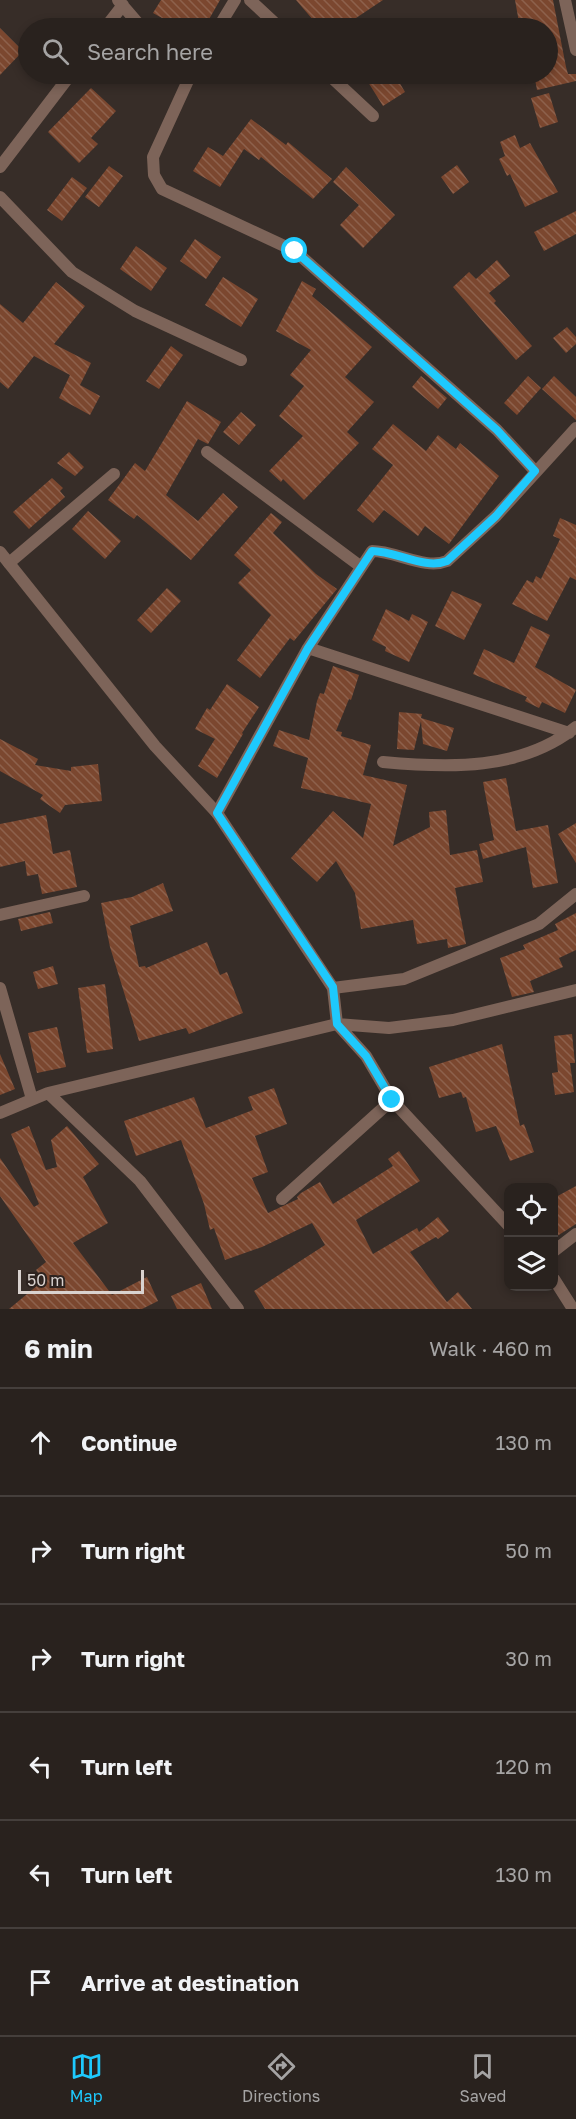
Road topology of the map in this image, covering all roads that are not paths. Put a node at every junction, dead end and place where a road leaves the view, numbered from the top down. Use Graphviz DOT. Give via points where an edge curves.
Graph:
graph roads {
  1 [pos="235,0"];
  2 [pos="250,0"];
  3 [pos="565,0"];
  4 [pos="120,3"];
  5 [pos="111,18"];
  6 [pos="133,18"];
  7 [pos="224,18"];
  8 [pos="269,18"];
  9 [pos="576,50"];
  10 [pos="63,84"];
  11 [pos="183,84"];
  12 [pos="338,84"];
  13 [pos="372,116"];
  14 [pos="0,167"];
  15 [pos="0,197"];
  16 [pos="242,360"];
  17 [pos="576,428"];
  18 [pos="207,452"];
  19 [pos="535,471"];
  20 [pos="114,474"];
  21 [pos="0,552"];
  22 [pos="9,563"];
  23 [pos="360,566"];
  24 [pos="308,648"];
  25 [pos="573,730"];
  26 [pos="383,762"];
  27 [pos="217,813"];
  28 [pos="576,894"];
  29 [pos="84,896"];
  30 [pos="0,915"];
  31 [pos="333,987"];
  32 [pos="0,988"];
  33 [pos="576,990"];
  34 [pos="337,1024"];
  35 [pos="48,1093"];
  36 [pos="32,1099"];
  37 [pos="392,1100"];
  38 [pos="0,1113"];
  39 [pos="282,1199"];
  40 [pos="504,1221"];
  41 [pos="576,1234"];
  42 [pos="558,1248"];
  43 [pos="558,1285"];
  44 [pos="238,1309"];
  45 [pos="573,1309"];
  1 -- 7 [label="street"];
  2 -- 8 [label="street"];
  3 -- 9 [label="street"];
  4 -- 5 [label="street"];
  4 -- 6 [label="street"];
  10 -- 14 [label="street"];
  11 -- 19 [label="street" via="153,157 154,175 162,189 295,251 497,430"];
  12 -- 13 [label="street"];
  15 -- 16 [label="street" via="72,272 135,311"];
  17 -- 19 [label="street"];
  18 -- 23 [label="street"];
  19 -- 23 [label="street" via="496,516 447,561 438,565 372,551"];
  20 -- 22 [label="street"];
  21 -- 22 [label="street"];
  22 -- 27 [label="street" via="154,746"];
  23 -- 24 [label="street"];
  24 -- 25 [label="street"];
  24 -- 27 [label="street"];
  25 -- 26 [label="street" via="542,749 513,759 444,768"];
  27 -- 31 [label="street"];
  28 -- 31 [label="street" via="539,924 404,979"];
  29 -- 30 [label="street"];
  31 -- 34 [label="street"];
  32 -- 36 [label="street"];
  33 -- 34 [label="street" via="443,1021 389,1028"];
  34 -- 35 [label="street"];
  34 -- 37 [label="street" via="366,1056"];
  35 -- 36 [label="street"];
  35 -- 44 [label="street" via="140,1181"];
  36 -- 38 [label="street"];
  37 -- 39 [label="street"];
  37 -- 40 [label="street"];
  41 -- 42 [label="street"];
  43 -- 45 [label="street"];
}
